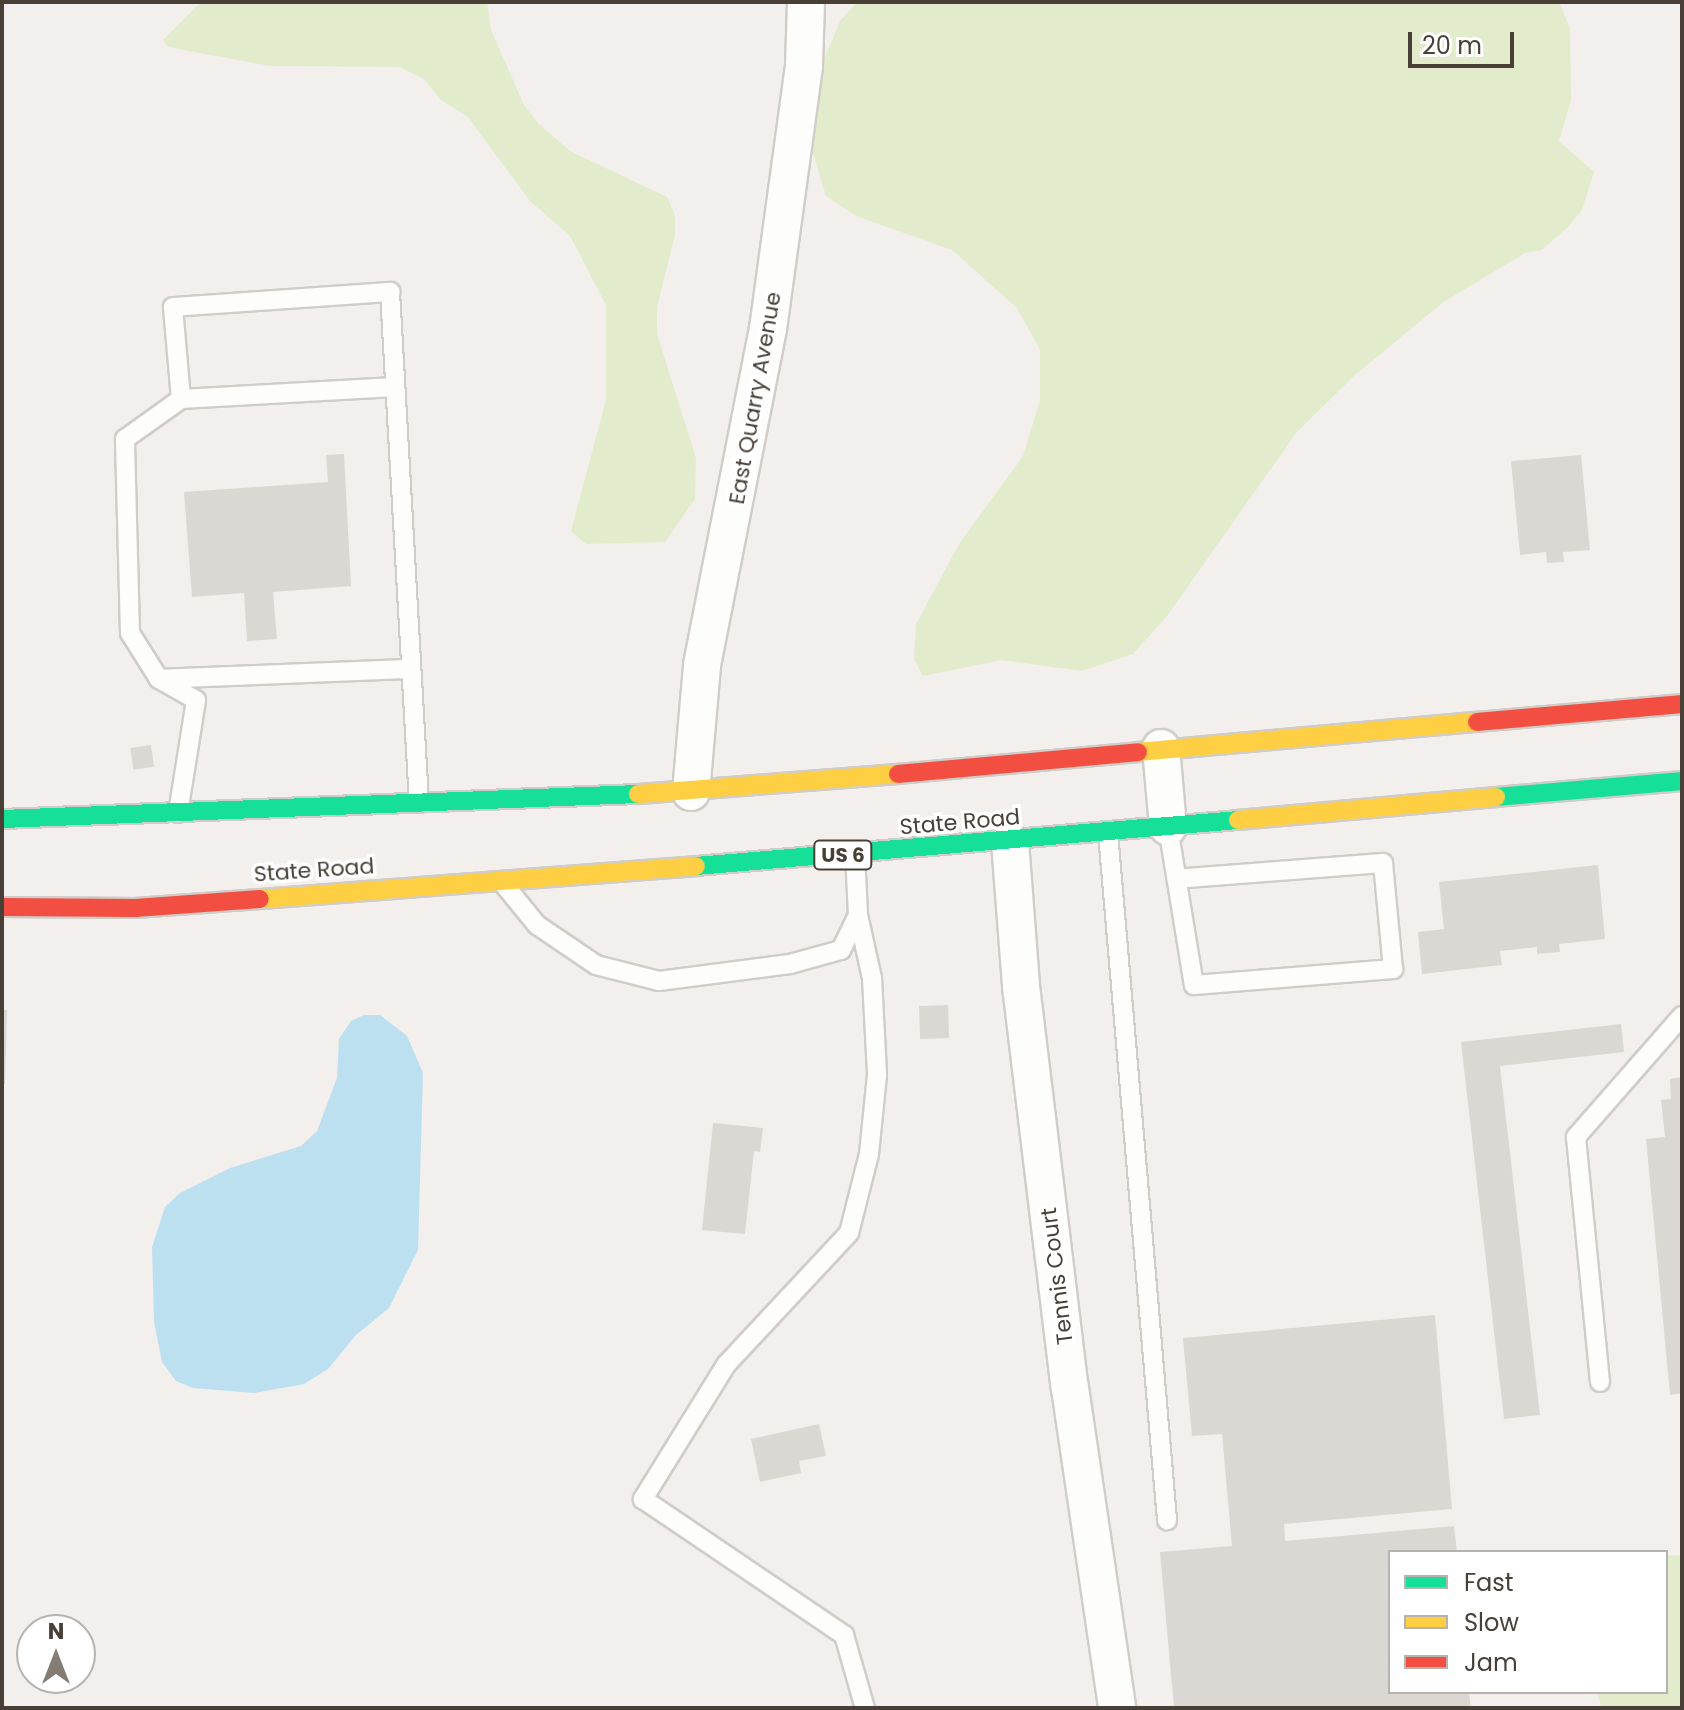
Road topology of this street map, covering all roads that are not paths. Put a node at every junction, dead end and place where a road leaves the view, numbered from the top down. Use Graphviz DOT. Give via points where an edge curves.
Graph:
graph roads {
  1 [pos="806,2"];
  2 [pos="395,387"];
  3 [pos="181,399"];
  4 [pos="411,669"];
  5 [pos="159,679"];
  6 [pos="1682,704"];
  7 [pos="1161,748"];
  8 [pos="1682,781"];
  9 [pos="691,792"];
  10 [pos="419,803"];
  11 [pos="178,814"];
  12 [pos="2,819"];
  13 [pos="1168,827"];
  14 [pos="1108,833"];
  15 [pos="1010,842"];
  16 [pos="855,854"];
  17 [pos="1177,879"];
  18 [pos="501,880"];
  19 [pos="2,907"];
  20 [pos="858,915"];
  21 [pos="1682,1016"];
  22 [pos="1600,1382"];
  23 [pos="1167,1520"];
  24 [pos="865,1708"];
  25 [pos="1117,1708"];
  1 -- 9 [label="street, East Quarry Avenue" via="804,66 770,314 702,665"];
  2 -- 3 [label="lane"];
  2 -- 3 [label="lane" via="390,292 173,307"];
  2 -- 4 [label="lane"];
  3 -- 5 [label="lane" via="125,439 130,633"];
  4 -- 5 [label="lane"];
  4 -- 10 [label="lane"];
  5 -- 11 [label="lane" via="196,700"];
  6 -- 7 [label="main road"];
  7 -- 9 [label="main road"];
  7 -- 13 [label="street"];
  8 -- 13 [label="main road, State Road / US 6"];
  9 -- 10 [label="main road"];
  10 -- 11 [label="main road"];
  11 -- 12 [label="main road"];
  13 -- 14 [label="main road, State Road / US 6"];
  13 -- 17 [label="lane"];
  14 -- 15 [label="main road, State Road / US 6"];
  14 -- 23 [label="lane"];
  15 -- 16 [label="main road, State Road / US 6"];
  15 -- 25 [label="street, Tennis Court" via="1021,986 1066,1358"];
  16 -- 18 [label="main road, State Road / US 6"];
  16 -- 20 [label="lane"];
  17 -- 17 [label="lane" via="1194,985 1393,969 1383,863"];
  18 -- 19 [label="main road, State Road / US 6" via="135,908"];
  18 -- 20 [label="lane" via="537,925 596,965 659,981 790,964 841,950"];
  20 -- 24 [label="lane" via="872,978 877,1075 869,1154 849,1233 726,1365 643,1499 844,1635"];
  21 -- 22 [label="lane" via="1576,1137"];
}
